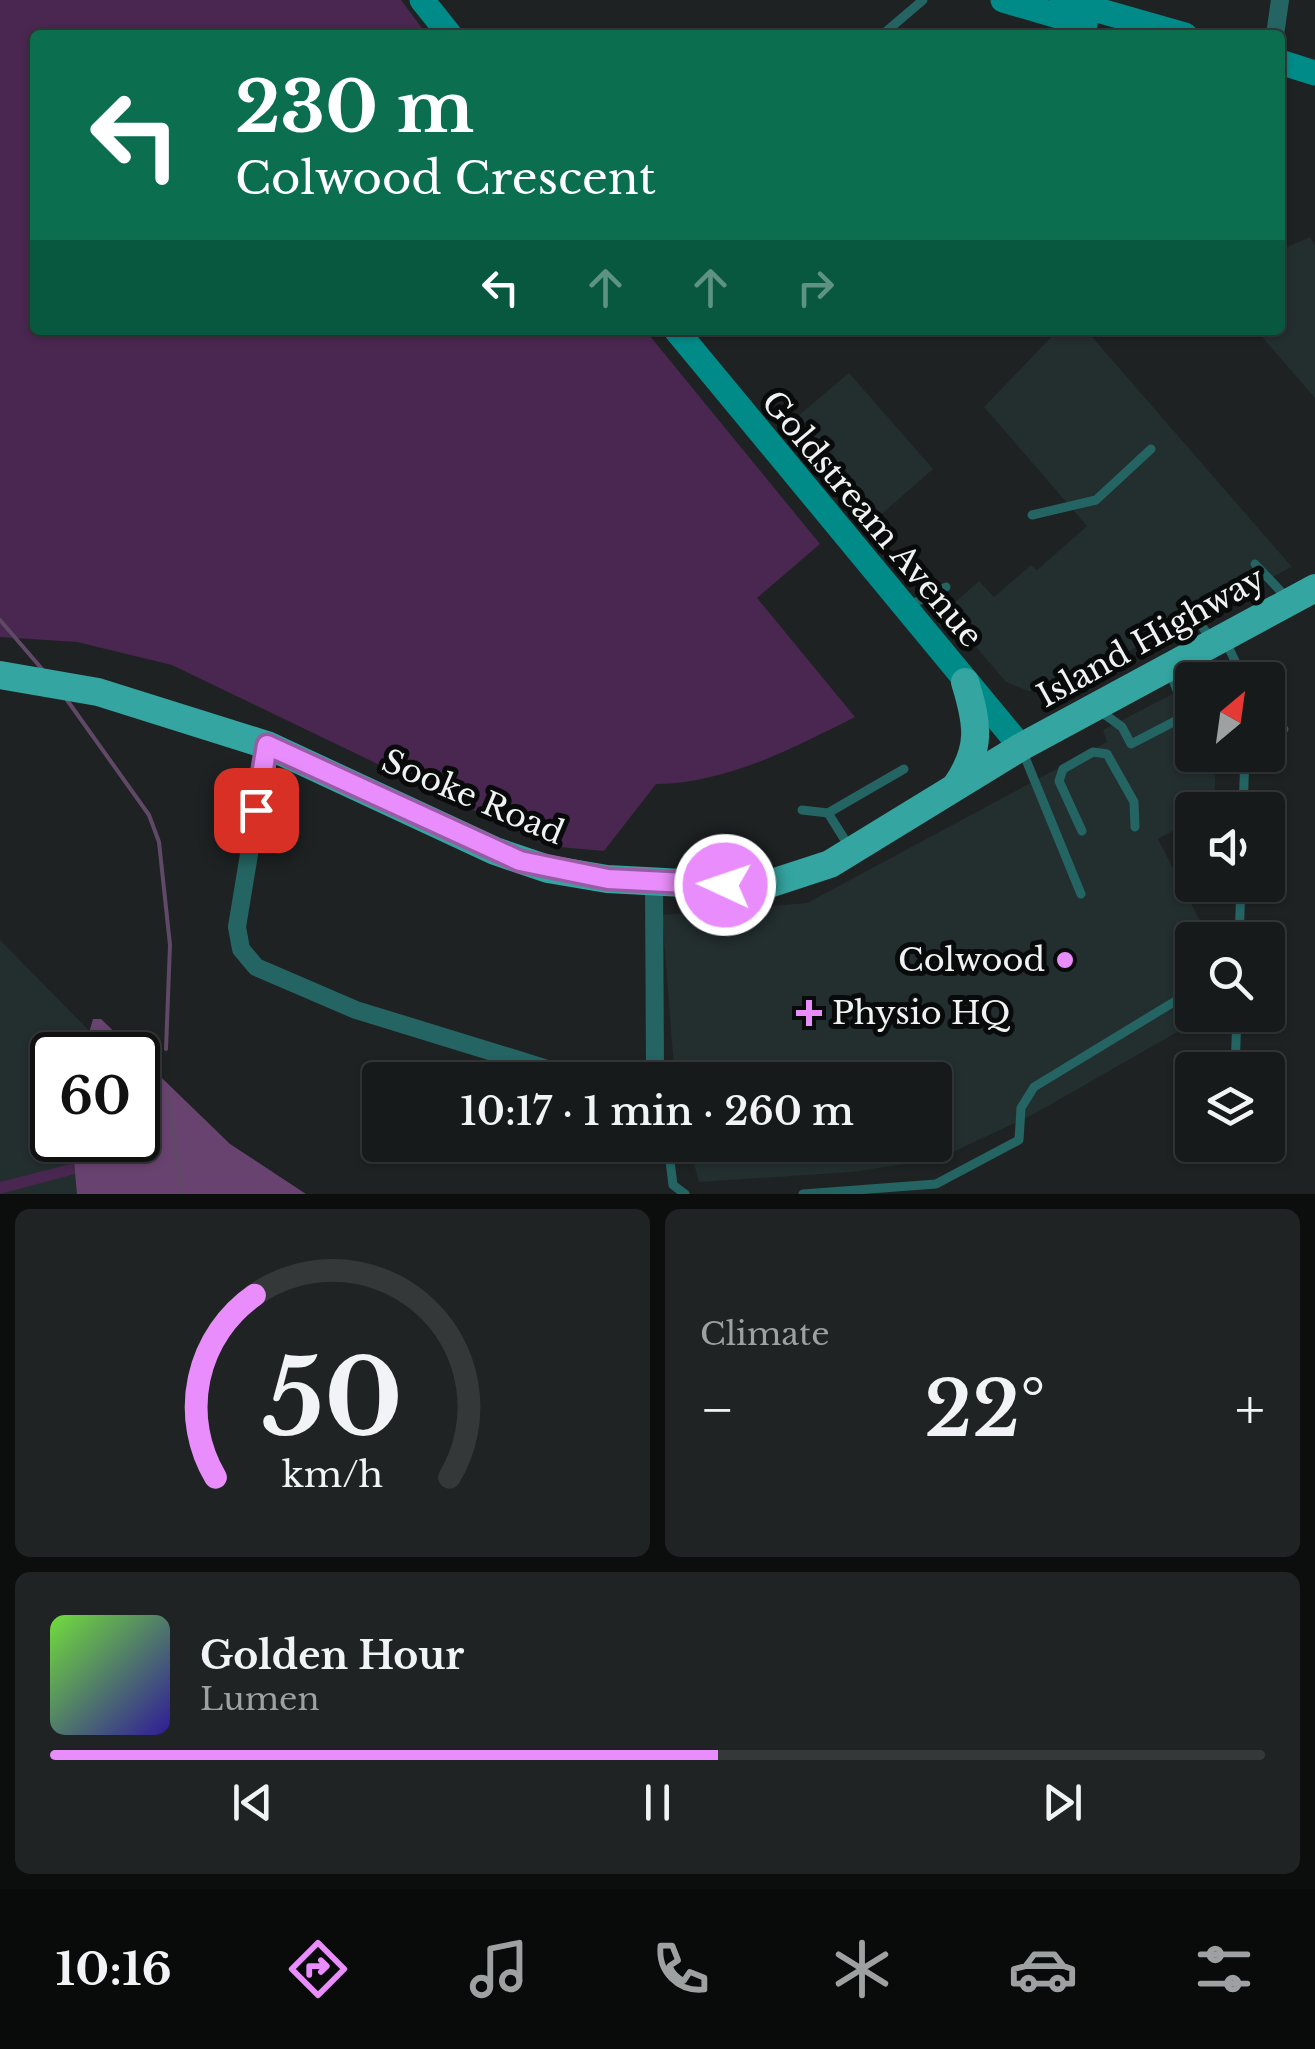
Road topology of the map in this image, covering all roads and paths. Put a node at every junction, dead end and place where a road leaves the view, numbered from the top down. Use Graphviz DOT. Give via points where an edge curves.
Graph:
graph roads {
  1 [pos="422,0"];
  2 [pos="924,0"];
  3 [pos="1003,0"];
  4 [pos="1062,0"];
  5 [pos="1280,0"];
  6 [pos="446,30"];
  7 [pos="888,30"];
  8 [pos="1129,30"];
  9 [pos="1277,30"];
  10 [pos="1285,63"];
  11 [pos="1315,72"];
  12 [pos="1285,80"];
  13 [pos="1315,89"];
  14 [pos="680,335"];
  15 [pos="1151,449"];
  16 [pos="1032,515"];
  17 [pos="1255,564"];
  18 [pos="946,587"];
  19 [pos="1302,595"];
  20 [pos="1184,602"];
  21 [pos="902,608"];
  22 [pos="1218,639"];
  23 [pos="1233,662"];
  24 [pos="1168,667"];
  25 [pos="0,675"];
  26 [pos="964,682"];
  27 [pos="1096,708"];
  28 [pos="267,745"];
  29 [pos="1021,747"];
  30 [pos="904,769"];
  31 [pos="955,788"];
  32 [pos="802,810"];
  33 [pos="828,813"];
  34 [pos="1074,814"];
  35 [pos="1052,824"];
  36 [pos="1135,826"];
  37 [pos="1082,831"];
  38 [pos="852,851"];
  39 [pos="654,881"];
  40 [pos="1080,894"];
  41 [pos="1175,1001"];
  42 [pos="524,1062"];
  43 [pos="656,1062"];
  44 [pos="670,1162"];
  45 [pos="685,1194"];
  46 [pos="803,1194"];
  1 -- 6 [label="street"];
  2 -- 7 [label="lane"];
  3 -- 8 [label="street"];
  4 -- 8 [label="street"];
  5 -- 9 [label="street"];
  10 -- 11 [label="street"];
  12 -- 13 [label="street"];
  14 -- 21 [label="street, Goldstream Avenue"];
  15 -- 16 [label="lane" via="1096,500"];
  17 -- 19 [label="lane"];
  18 -- 21 [label="lane"];
  19 -- 22 [label="main road, Island Highway"];
  20 -- 22 [label="lane"];
  21 -- 26 [label="street, Goldstream Avenue"];
  22 -- 23 [label="lane"];
  22 -- 24 [label="main road, Island Highway"];
  24 -- 27 [label="main road, Island Highway"];
  24 -- 27 [label="lane" via="1187,715 1131,744 1122,727"];
  25 -- 28 [label="main road, Sooke Road" via="98,692"];
  26 -- 29 [label="street, Goldstream Avenue"];
  26 -- 31 [label="main road" via="978,742"];
  27 -- 29 [label="main road, Island Highway"];
  28 -- 39 [label="main road, Sooke Road" via="520,861"];
  28 -- 42 [label="street" via="237,927 241,949 256,966 356,1010"];
  29 -- 31 [label="main road, Sooke Road"];
  29 -- 35 [label="lane"];
  30 -- 33 [label="lane"];
  31 -- 38 [label="main road, Sooke Road"];
  32 -- 33 [label="lane"];
  33 -- 38 [label="lane"];
  34 -- 35 [label="lane"];
  34 -- 36 [label="lane" via="1059,781 1063,769 1101,752 1134,802"];
  34 -- 37 [label="lane"];
  35 -- 40 [label="lane"];
  38 -- 39 [label="main road, Sooke Road" via="760,887"];
  39 -- 43 [label="street"];
  41 -- 46 [label="lane" via="1034,1087 1021,1108 1019,1140 936,1184"];
  44 -- 45 [label="lane" via="673,1185"];
}
